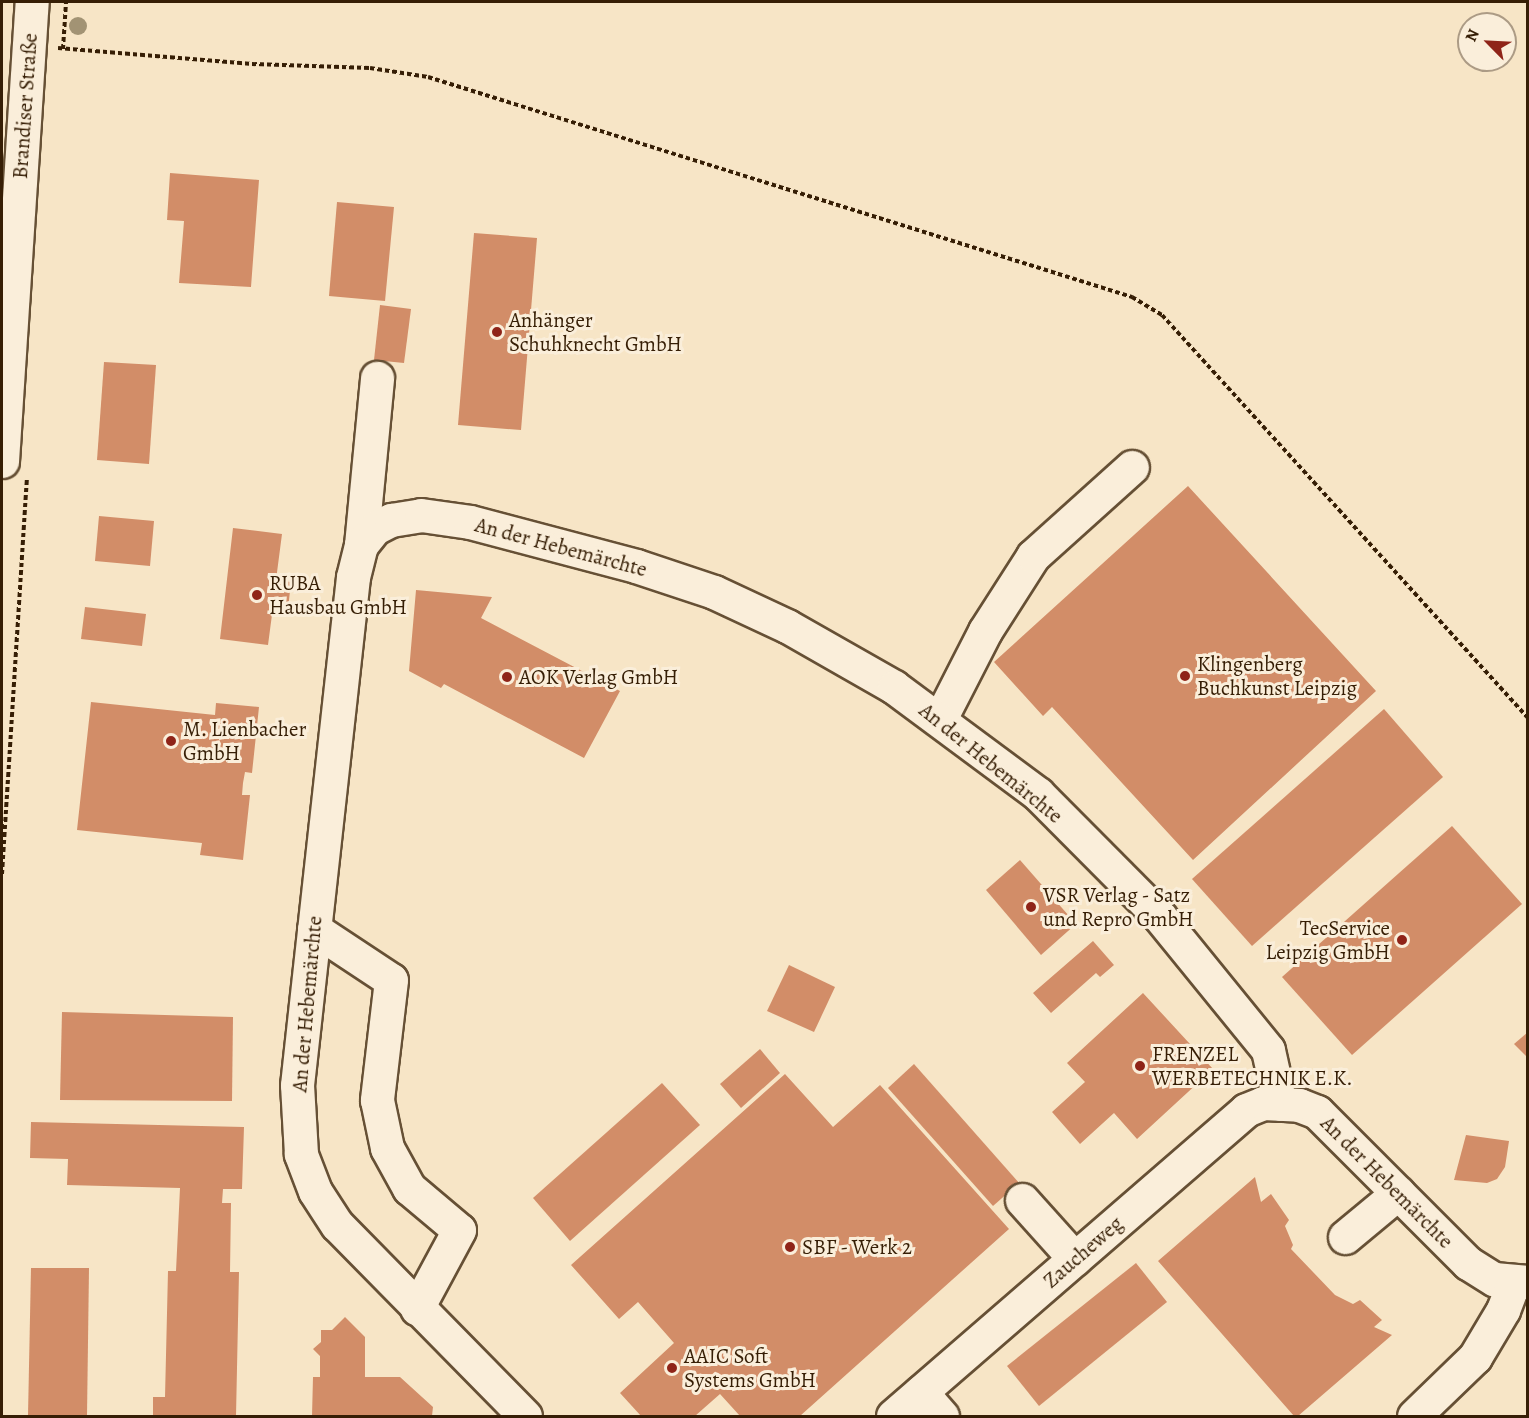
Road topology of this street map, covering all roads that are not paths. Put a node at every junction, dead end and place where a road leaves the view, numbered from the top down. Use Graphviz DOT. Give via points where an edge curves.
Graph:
graph roads {
  1 [pos="32,2"];
  2 [pos="13,119"];
  3 [pos="376,378"];
  4 [pos="2,461"];
  5 [pos="1132,467"];
  6 [pos="361,545"];
  7 [pos="940,719"];
  8 [pos="314,929"];
  9 [pos="1280,1104"];
  10 [pos="1398,1193"];
  11 [pos="1022,1200"];
  12 [pos="1345,1237"];
  13 [pos="1075,1260"];
  14 [pos="1521,1282"];
  15 [pos="417,1308"];
  16 [pos="932,1404"];
  17 [pos="525,1416"];
  18 [pos="893,1416"];
  19 [pos="1414,1416"];
  1 -- 2 [label="street, Brandiser Straße" via="29,46"];
  2 -- 4 [label="street, Brandiser Straße"];
  3 -- 6 [label="street, An der Hebemärchte"];
  5 -- 7 [label="street" via="1033,556 985,631"];
  6 -- 7 [label="street, An der Hebemärchte" via="383,524 421,515 480,524 616,560 714,592 787,626 894,687"];
  6 -- 8 [label="street, An der Hebemärchte" via="353,577"];
  7 -- 9 [label="street, An der Hebemärchte" via="1038,795 1160,916 1268,1050"];
  8 -- 15 [label="street, An der Hebemärchte" via="297,1085 301,1154 315,1191 337,1225"];
  8 -- 15 [label="street" via="391,980 377,1100 387,1148 409,1188 459,1230"];
  9 -- 10 [label="street, An der Hebemärchte" via="1317,1112"];
  9 -- 13 [label="street, Zaucheweg" via="1263,1103 1246,1110"];
  10 -- 12 [label="street"];
  10 -- 14 [label="street, An der Hebemärchte" via="1468,1263 1494,1279"];
  11 -- 13 [label="street"];
  13 -- 16 [label="street, Zaucheweg"];
  14 -- 19 [label="street" via="1475,1357"];
  15 -- 17 [label="street, An der Hebemärchte"];
  16 -- 18 [label="street, Zaucheweg"];
}
